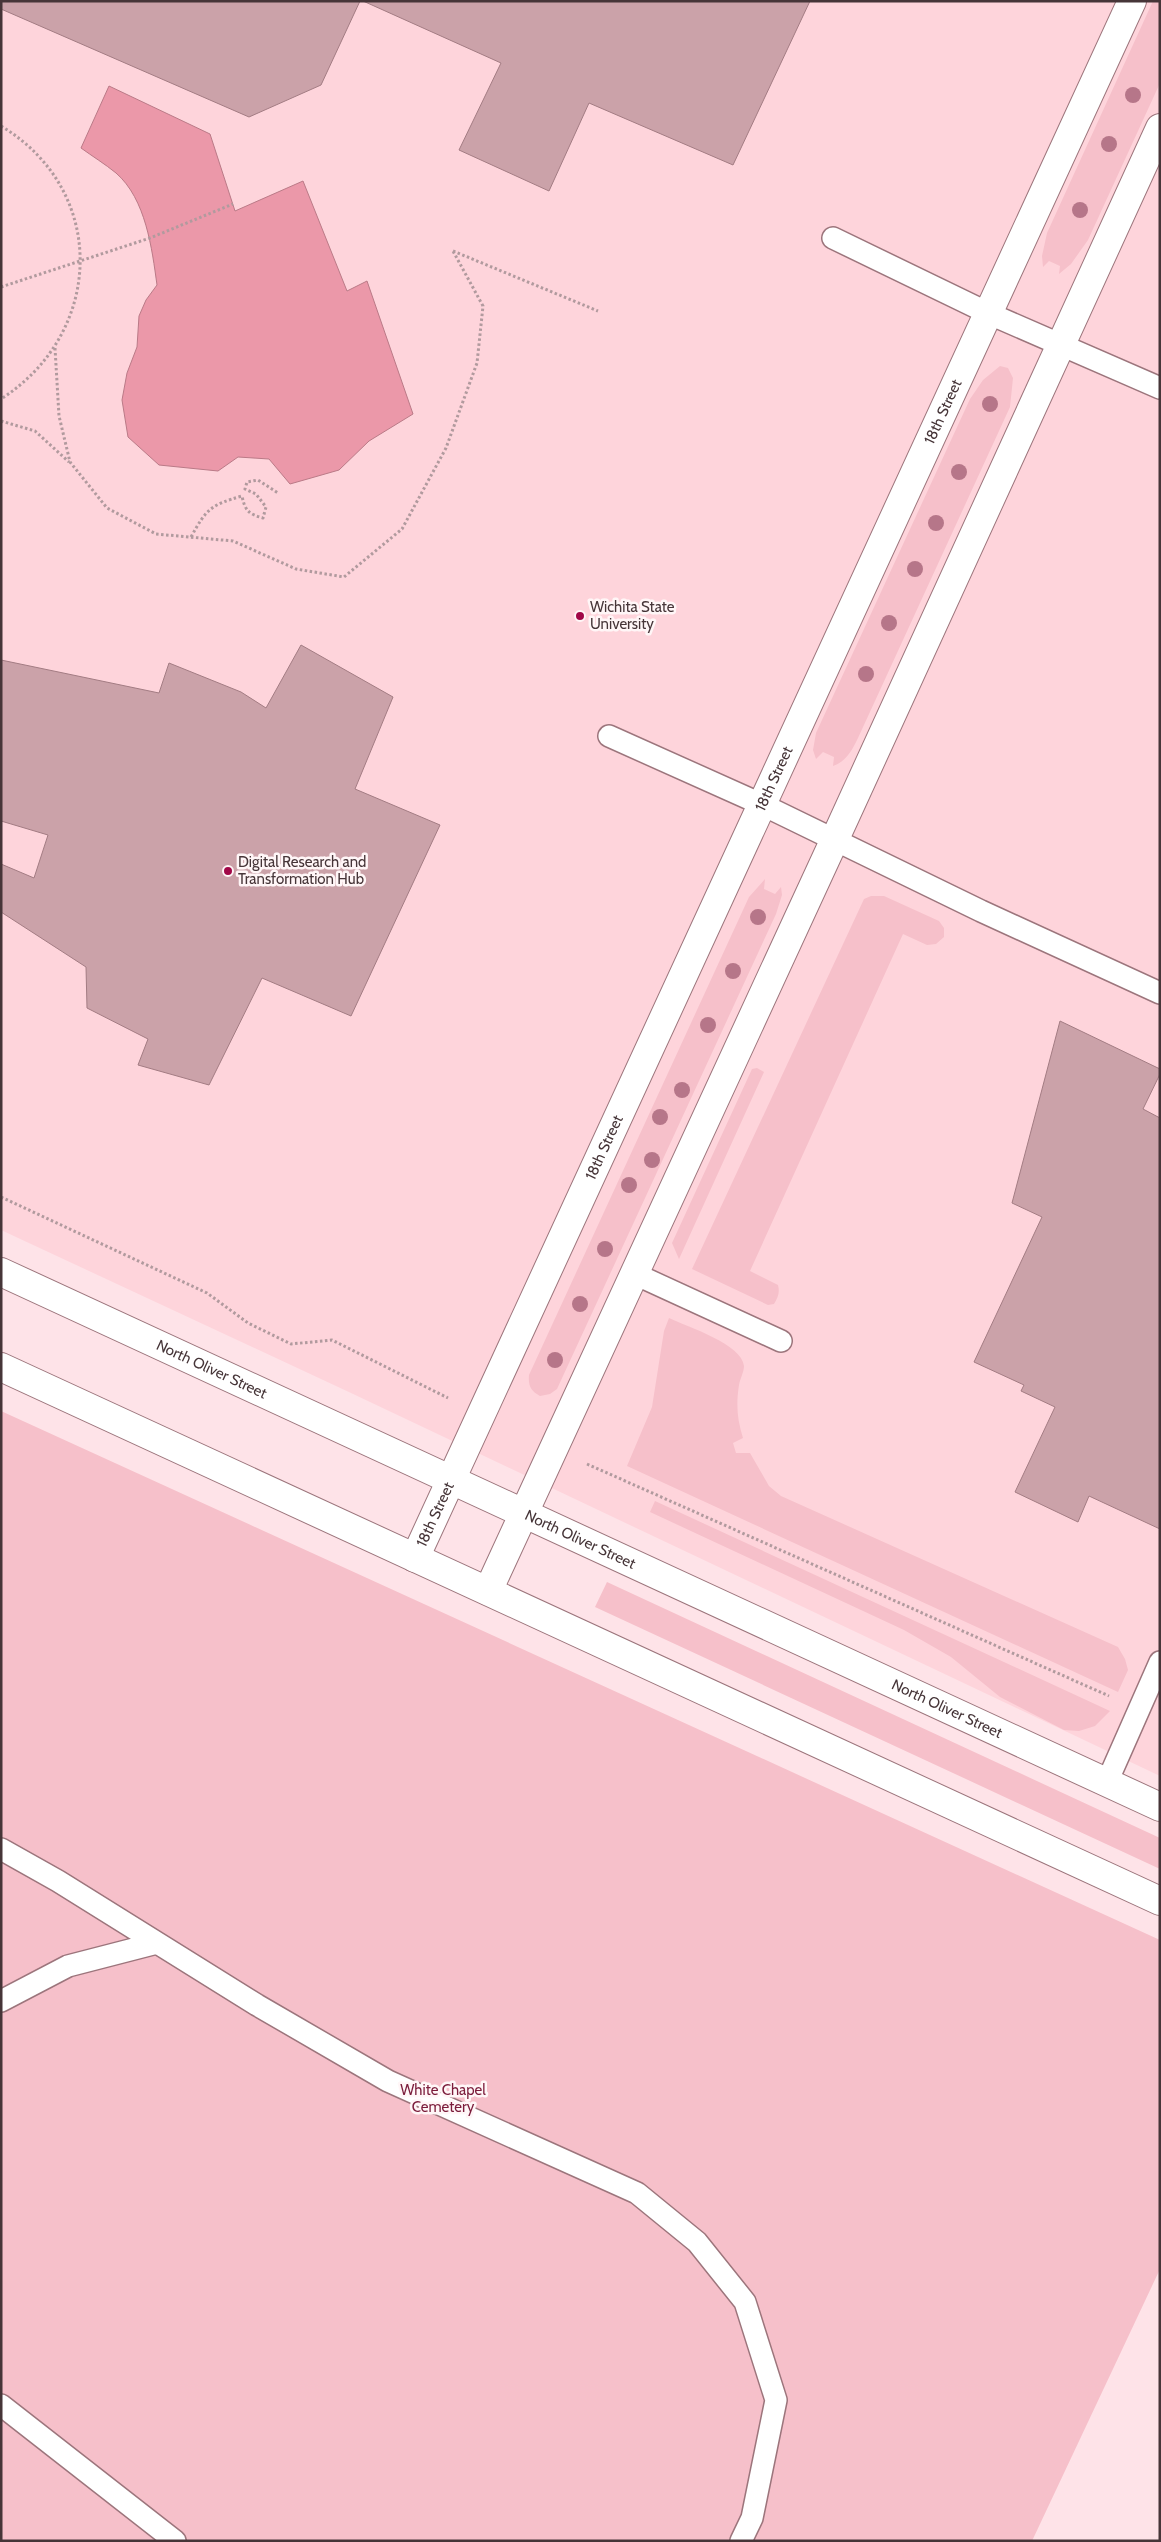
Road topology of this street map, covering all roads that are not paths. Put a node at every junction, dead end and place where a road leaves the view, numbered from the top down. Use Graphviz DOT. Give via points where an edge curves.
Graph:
graph roads {
  1 [pos="1132,1"];
  2 [pos="1160,128"];
  3 [pos="833,238"];
  4 [pos="990,314"];
  5 [pos="1059,345"];
  6 [pos="1160,388"];
  7 [pos="610,736"];
  8 [pos="763,805"];
  9 [pos="834,841"];
  10 [pos="1160,993"];
  11 [pos="1,1272"];
  12 [pos="635,1274"];
  13 [pos="781,1341"];
  14 [pos="1,1367"];
  15 [pos="451,1480"];
  16 [pos="524,1513"];
  17 [pos="415,1558"];
  18 [pos="488,1591"];
  19 [pos="1160,1662"];
  20 [pos="1107,1782"];
  21 [pos="1160,1806"];
  22 [pos="1,1849"];
  23 [pos="1160,1901"];
  24 [pos="157,1943"];
  25 [pos="1,2001"];
  26 [pos="1,2405"];
  27 [pos="175,2541"];
  28 [pos="741,2541"];
  1 -- 4 [label="street, 18th Street"];
  2 -- 5 [label="street"];
  3 -- 4 [label="lane"];
  4 -- 5 [label="lane"];
  4 -- 8 [label="street, 18th Street"];
  5 -- 6 [label="lane"];
  5 -- 9 [label="street"];
  7 -- 8 [label="lane"];
  8 -- 9 [label="lane"];
  8 -- 15 [label="street, 18th Street"];
  9 -- 10 [label="lane"];
  9 -- 12 [label="street"];
  11 -- 15 [label="street, North Oliver Street"];
  12 -- 13 [label="lane"];
  12 -- 16 [label="street"];
  14 -- 17 [label="street"];
  15 -- 16 [label="street, North Oliver Street"];
  15 -- 17 [label="street, 18th Street"];
  16 -- 18 [label="street"];
  16 -- 20 [label="street, North Oliver Street"];
  17 -- 18 [label="street"];
  18 -- 23 [label="street"];
  19 -- 20 [label="lane"];
  20 -- 21 [label="street, North Oliver Street"];
  22 -- 24 [label="lane"];
  24 -- 25 [label="lane" via="68,1966"];
  24 -- 28 [label="lane" via="256,2005 388,2080 636,2193 697,2242 745,2302 776,2400 752,2518"];
  26 -- 27 [label="lane"];
}
